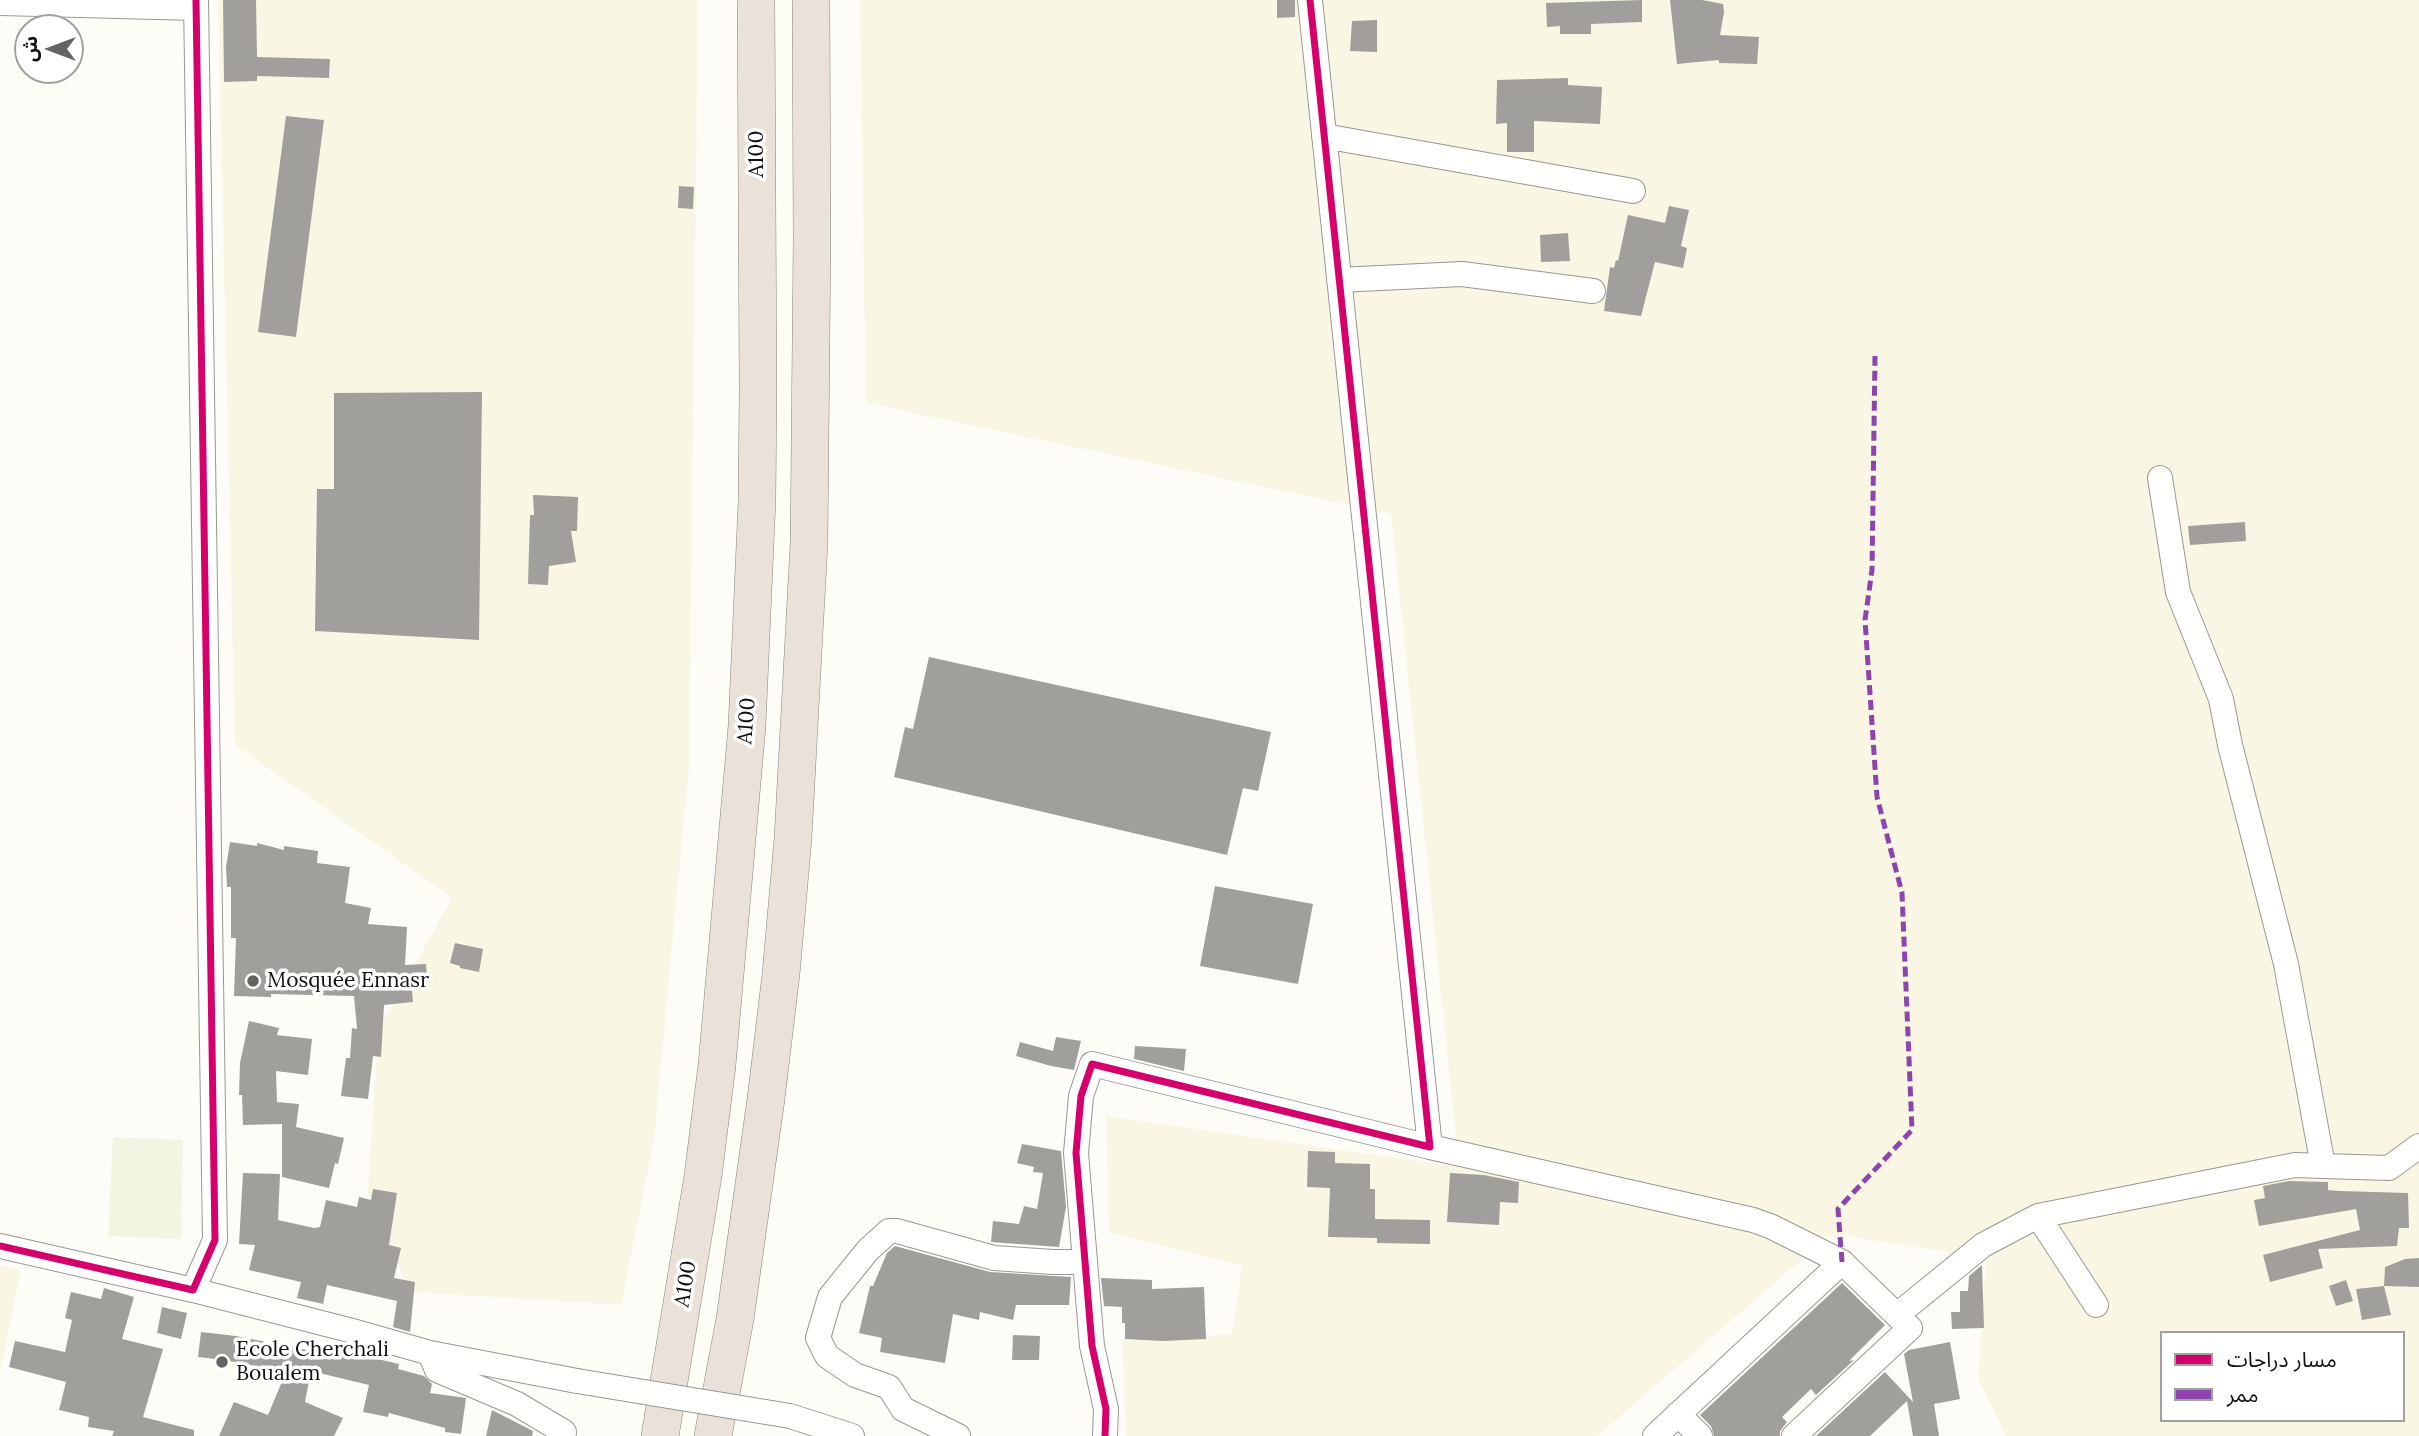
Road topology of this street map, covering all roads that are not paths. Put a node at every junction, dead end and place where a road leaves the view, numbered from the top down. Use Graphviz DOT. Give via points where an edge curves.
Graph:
graph roads {
  1 [pos="756,0"];
  2 [pos="811,0"];
  3 [pos="1311,0"];
  4 [pos="0,3"];
  5 [pos="196,4"];
  6 [pos="1324,136"];
  7 [pos="1633,191"];
  8 [pos="1339,280"];
  9 [pos="1593,291"];
  10 [pos="2160,478"];
  11 [pos="2419,1146"];
  12 [pos="1430,1147"];
  13 [pos="2323,1167"];
  14 [pos="2038,1216"];
  15 [pos="0,1246"];
  16 [pos="1085,1262"];
  17 [pos="1842,1262"];
  18 [pos="193,1290"];
  19 [pos="2096,1305"];
  20 [pos="1897,1315"];
  21 [pos="430,1353"];
  22 [pos="1678,1415"];
  23 [pos="563,1436"];
  24 [pos="660,1436"];
  25 [pos="713,1436"];
  26 [pos="852,1436"];
  27 [pos="958,1436"];
  28 [pos="1105,1436"];
  29 [pos="1655,1436"];
  30 [pos="1700,1436"];
  31 [pos="1794,1436"];
  1 -- 24 [label="highway, A100 / A100" via="758,389 747,726 717,1065"];
  2 -- 25 [label="highway" via="809,543 793,838 764,1112"];
  3 -- 6 [label="street"];
  4 -- 5 [label="street"];
  5 -- 18 [label="street" via="215,1240"];
  6 -- 7 [label="street"];
  6 -- 8 [label="street"];
  8 -- 9 [label="street" via="1462,274"];
  8 -- 12 [label="street"];
  10 -- 13 [label="street" via="2178,592 2221,699 2286,964"];
  11 -- 13 [label="street" via="2389,1168"];
  12 -- 16 [label="street" via="1092,1064 1081,1096 1076,1153"];
  12 -- 17 [label="street" via="1753,1220"];
  13 -- 14 [label="street" via="2295,1165"];
  14 -- 19 [label="street"];
  14 -- 20 [label="street" via="1983,1245"];
  15 -- 18 [label="street"];
  16 -- 27 [label="street" via="994,1258 889,1231 830,1297 818,1338 827,1356 855,1375 889,1387 904,1409"];
  16 -- 28 [label="street"];
  17 -- 20 [label="street"];
  17 -- 22 [label="street"];
  18 -- 21 [label="street"];
  20 -- 31 [label="street" via="1910,1328"];
  21 -- 23 [label="street" via="437,1370 517,1404 564,1432"];
  21 -- 26 [label="street, bridge" via="790,1416"];
  22 -- 29 [label="street"];
  22 -- 30 [label="street"];
}
